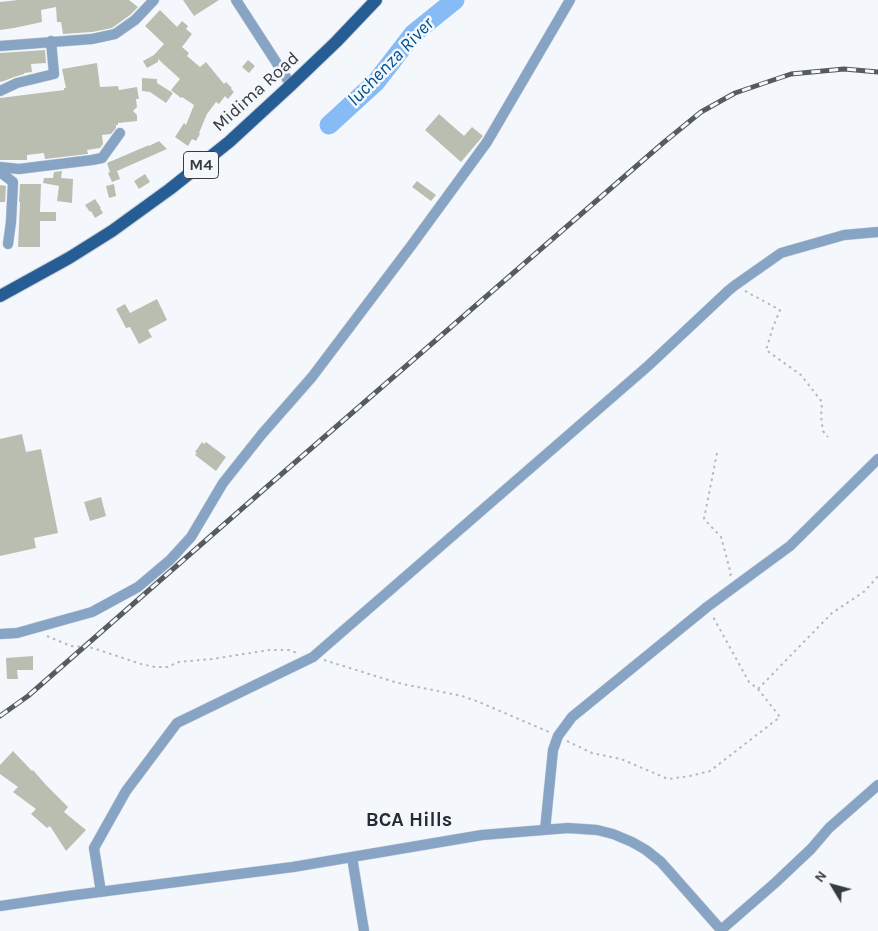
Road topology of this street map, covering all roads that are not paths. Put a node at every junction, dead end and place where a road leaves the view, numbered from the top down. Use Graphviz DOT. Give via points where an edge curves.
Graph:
graph roads {
  1 [pos="154,0"];
  2 [pos="236,0"];
  3 [pos="376,0"];
  4 [pos="570,0"];
  5 [pos="51,42"];
  6 [pos="0,46"];
  7 [pos="291,85"];
  8 [pos="0,91"];
  9 [pos="120,133"];
  10 [pos="0,167"];
  11 [pos="0,172"];
  12 [pos="878,232"];
  13 [pos="8,244"];
  14 [pos="0,296"];
  15 [pos="878,459"];
  16 [pos="0,634"];
  17 [pos="878,785"];
  18 [pos="545,830"];
  19 [pos="352,857"];
  20 [pos="102,892"];
  21 [pos="0,906"];
  22 [pos="721,930"];
  23 [pos="364,931"];
  1 -- 5 [label="street" via="135,20 115,34"];
  2 -- 7 [label="street"];
  3 -- 7 [label="main road, Midima Road / M4"];
  4 -- 16 [label="street" via="487,142 312,377 223,483 191,537 138,587 92,612 16,633"];
  5 -- 6 [label="street"];
  5 -- 8 [label="street" via="54,74 17,83"];
  7 -- 14 [label="main road, Midima Road / M4" via="229,142 170,189 84,249"];
  9 -- 10 [label="street" via="102,158 19,169"];
  11 -- 13 [label="street" via="13,182"];
  12 -- 20 [label="street" via="844,235 781,253 728,290 648,366 313,657 177,723 126,791 94,848"];
  15 -- 18 [label="street" via="790,546 708,607 572,717 558,736 553,750"];
  17 -- 22 [label="street"];
  18 -- 19 [label="street" via="482,835"];
  18 -- 22 [label="street" via="597,830 632,842 661,862"];
  19 -- 20 [label="street"];
  19 -- 23 [label="street"];
  20 -- 21 [label="street"];
}
